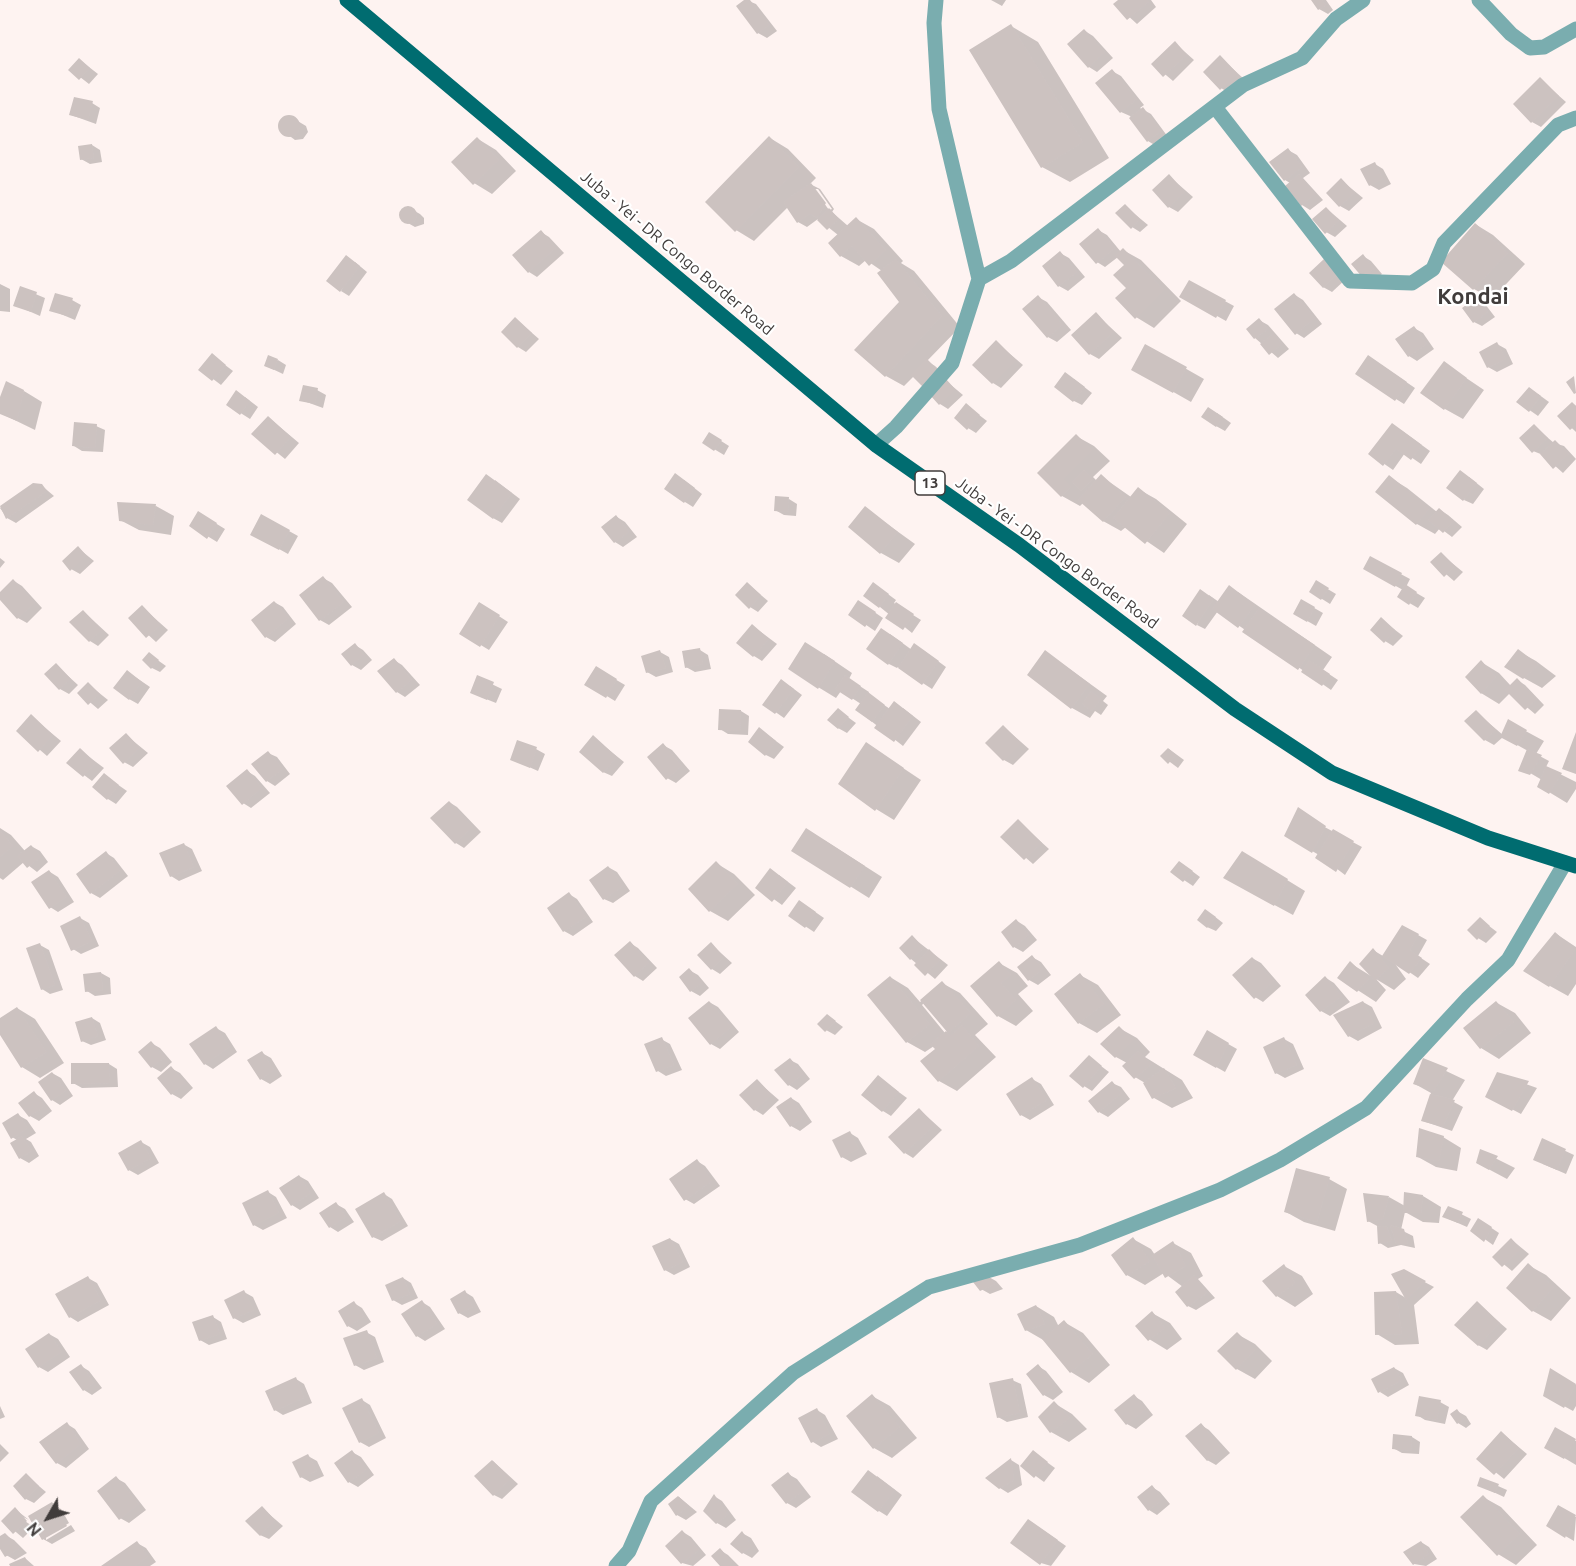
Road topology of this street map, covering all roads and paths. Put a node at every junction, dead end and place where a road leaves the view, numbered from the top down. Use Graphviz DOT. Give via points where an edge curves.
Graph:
graph roads {
  1 [pos="347,0"];
  2 [pos="936,0"];
  3 [pos="1363,0"];
  4 [pos="1479,0"];
  5 [pos="1576,29"];
  6 [pos="1215,107"];
  7 [pos="1576,118"];
  8 [pos="980,279"];
  9 [pos="876,445"];
  10 [pos="1571,865"];
  11 [pos="616,1566"];
  1 -- 9 [label="main road, Juba - Yei - DR Congo Border Road / 13"];
  2 -- 8 [label="street" via="939,109"];
  3 -- 6 [label="street" via="1336,20 1302,58 1243,85"];
  4 -- 5 [label="street" via="1530,48 1544,47"];
  6 -- 7 [label="street" via="1350,281 1412,283 1433,269 1444,243 1558,125"];
  6 -- 8 [label="street" via="1011,261"];
  8 -- 9 [label="street" via="952,363"];
  9 -- 10 [label="main road, Juba - Yei - DR Congo Border Road / 13" via="1019,544 1235,709 1332,772 1488,838"];
  10 -- 11 [label="street" via="1508,960 1366,1108 1280,1160 1220,1190 1080,1245 929,1287 793,1373 651,1501 629,1551"];
}
